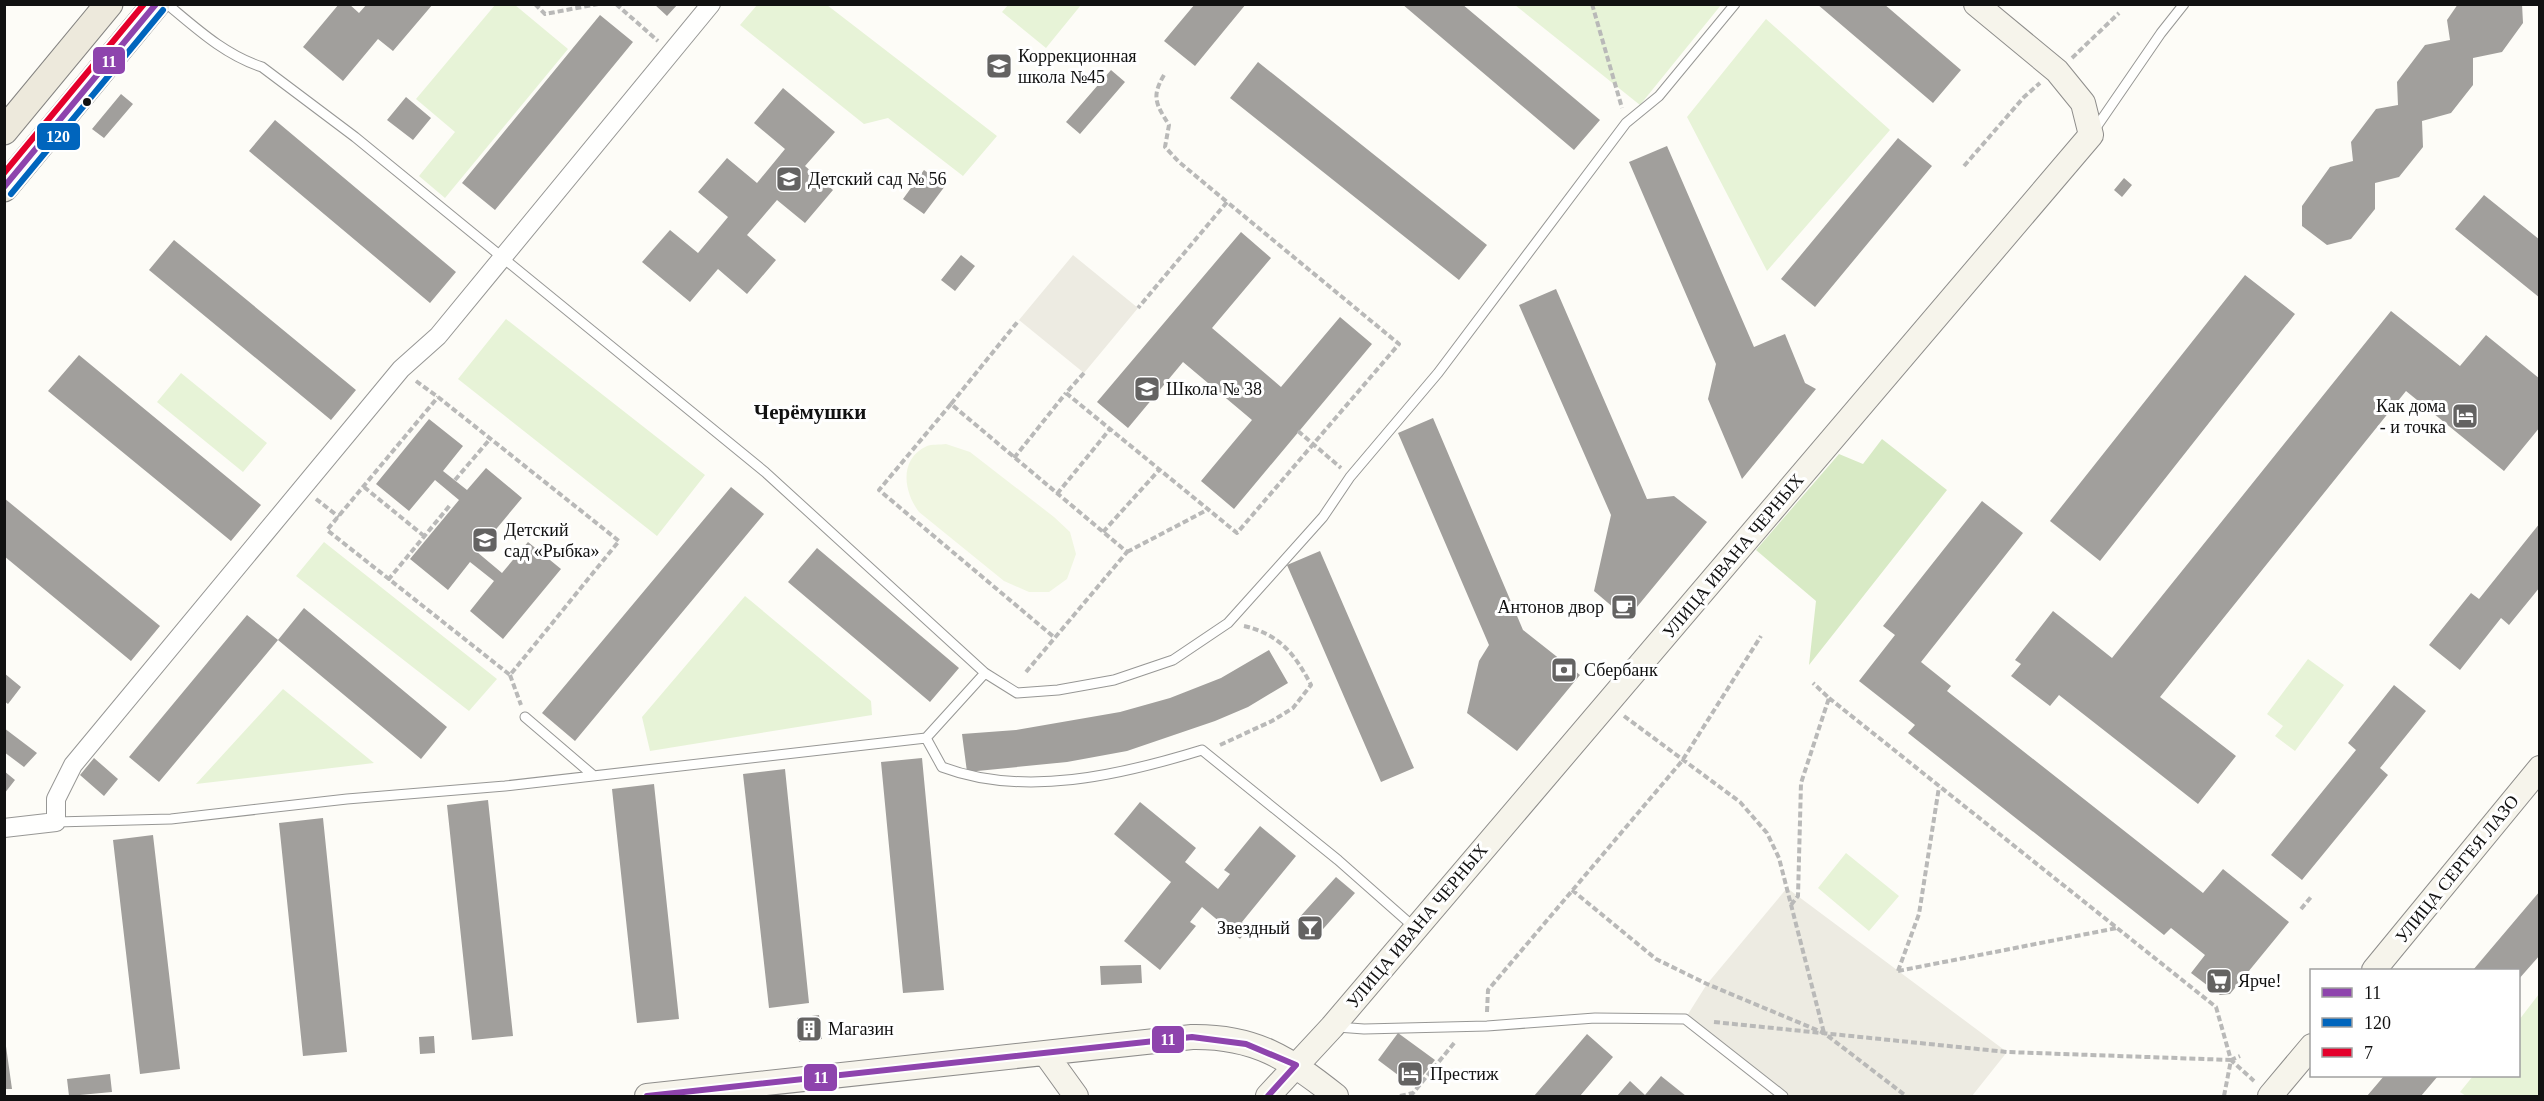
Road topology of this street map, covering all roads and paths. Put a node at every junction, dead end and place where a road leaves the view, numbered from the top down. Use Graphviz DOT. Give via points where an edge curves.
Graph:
graph roads {
  1 [pos="156,4"];
  2 [pos="167,4"];
  3 [pos="535,4"];
  4 [pos="598,4"];
  5 [pos="615,4"];
  6 [pos="711,4"];
  7 [pos="1592,4"];
  8 [pos="1735,4"];
  9 [pos="1976,4"];
  10 [pos="2184,4"];
  11 [pos="108,5"];
  12 [pos="672,52"];
  13 [pos="1164,75"];
  14 [pos="1626,123"];
  15 [pos="4,130"];
  16 [pos="2091,135"];
  17 [pos="4,188"];
  18 [pos="1227,202"];
  19 [pos="501,258"];
  20 [pos="1138,308"];
  21 [pos="1019,320"];
  22 [pos="401,369"];
  23 [pos="1084,373"];
  24 [pos="1066,393"];
  25 [pos="438,397"];
  26 [pos="951,404"];
  27 [pos="1110,429"];
  28 [pos="1298,431"];
  29 [pos="490,439"];
  30 [pos="1314,445"];
  31 [pos="1014,458"];
  32 [pos="1159,470"];
  33 [pos="1350,477"];
  34 [pos="455,480"];
  35 [pos="364,487"];
  36 [pos="303,488"];
  37 [pos="1057,494"];
  38 [pos="451,504"];
  39 [pos="1207,510"];
  40 [pos="339,517"];
  41 [pos="1103,532"];
  42 [pos="424,536"];
  43 [pos="1127,552"];
  44 [pos="388,580"];
  45 [pos="1228,623"];
  46 [pos="1761,636"];
  47 [pos="1054,638"];
  48 [pos="1026,672"];
  49 [pos="985,673"];
  50 [pos="510,675"];
  51 [pos="1813,683"];
  52 [pos="1829,698"];
  53 [pos="1607,703"];
  54 [pos="525,717"];
  55 [pos="926,738"];
  56 [pos="1202,750"];
  57 [pos="1682,761"];
  58 [pos="2540,768"];
  59 [pos="594,776"];
  60 [pos="1939,787"];
  61 [pos="56,822"];
  62 [pos="4,828"];
  63 [pos="1572,890"];
  64 [pos="2311,897"];
  65 [pos="1791,906"];
  66 [pos="2301,909"];
  67 [pos="1415,928"];
  68 [pos="2117,928"];
  69 [pos="2375,969"];
  70 [pos="1685,1019"];
  71 [pos="1467,1026"];
  72 [pos="1486,1026"];
  73 [pos="1332,1027"];
  74 [pos="1824,1033"];
  75 [pos="2310,1048"];
  76 [pos="1045,1053"];
  77 [pos="2240,1056"];
  78 [pos="2231,1060"];
  79 [pos="1296,1065"];
  80 [pos="647,1096"];
  81 [pos="1076,1096"];
  82 [pos="1268,1096"];
  83 [pos="1336,1096"];
  84 [pos="1400,1096"];
  85 [pos="1783,1096"];
  86 [pos="1906,1096"];
  87 [pos="2224,1096"];
  88 [pos="2270,1096"];
  1 -- 17 [label="main road"];
  2 -- 19 [label="lane" via="222,48 262,67 355,137"];
  3 -- 4 [label="path" via="545,14"];
  5 -- 12 [label="path"];
  6 -- 12 [label="street"];
  7 -- 14 [label="path"];
  8 -- 14 [label="lane" via="1659,96"];
  9 -- 16 [label="street" via="2057,71 2083,103"];
  10 -- 16 [label="lane, УЛИЦА ИВАНА ЧЕРНЫХ"];
  11 -- 15 [label="main road"];
  12 -- 19 [label="street"];
  13 -- 18 [label="path" via="1156,89 1157,106 1169,125 1165,147"];
  14 -- 33 [label="lane" via="1438,373"];
  16 -- 53 [label="street, УЛИЦА ИВАНА ЧЕРНЫХ"];
  18 -- 20 [label="path"];
  18 -- 30 [label="path" via="1399,344"];
  19 -- 22 [label="street" via="438,336"];
  19 -- 49 [label="lane" via="765,472"];
  21 -- 26 [label="path"];
  22 -- 25 [label="path"];
  22 -- 36 [label="street"];
  23 -- 24 [label="path"];
  24 -- 27 [label="path"];
  24 -- 31 [label="path"];
  25 -- 29 [label="path"];
  25 -- 35 [label="path"];
  26 -- 31 [label="path"];
  26 -- 47 [label="path" via="879,490"];
  27 -- 32 [label="path"];
  27 -- 37 [label="path"];
  28 -- 30 [label="path"];
  29 -- 34 [label="path"];
  29 -- 50 [label="path" via="619,541"];
  30 -- 33 [label="path"];
  30 -- 39 [label="path" via="1237,533"];
  31 -- 37 [label="path"];
  32 -- 39 [label="path"];
  32 -- 41 [label="path"];
  33 -- 45 [label="lane" via="1323,517"];
  35 -- 40 [label="path"];
  35 -- 42 [label="path"];
  36 -- 40 [label="path"];
  36 -- 61 [label="street" via="73,765 56,799"];
  37 -- 41 [label="path"];
  38 -- 42 [label="path"];
  39 -- 43 [label="path"];
  40 -- 44 [label="path" via="327,530"];
  41 -- 43 [label="path"];
  42 -- 44 [label="path"];
  43 -- 47 [label="path"];
  44 -- 50 [label="path"];
  45 -- 49 [label="lane" via="1173,660 1114,680 1017,693"];
  45 -- 56 [label="path" via="1266,631 1298,659 1311,685 1293,708 1272,722 1233,742"];
  46 -- 57 [label="path"];
  47 -- 48 [label="path"];
  49 -- 55 [label="lane"];
  50 -- 54 [label="path"];
  51 -- 52 [label="path"];
  52 -- 60 [label="path"];
  52 -- 65 [label="path" via="1801,783 1798,896"];
  53 -- 57 [label="path"];
  53 -- 67 [label="street, УЛИЦА ИВАНА ЧЕРНЫХ"];
  54 -- 59 [label="lane"];
  55 -- 56 [label="lane" via="942,767 972,778 1037,781 1151,766"];
  55 -- 59 [label="lane"];
  56 -- 67 [label="lane"];
  57 -- 63 [label="path"];
  57 -- 65 [label="path" via="1740,802 1767,833 1779,858"];
  58 -- 69 [label="street, УЛИЦА СЕРГЕЯ ЛАЗО"];
  59 -- 61 [label="lane" via="171,819"];
  60 -- 68 [label="path"];
  60 -- 68 [label="path" via="1919,914 1898,971"];
  61 -- 62 [label="street"];
  63 -- 72 [label="path" via="1488,990"];
  63 -- 74 [label="path" via="1656,958"];
  64 -- 66 [label="path"];
  65 -- 74 [label="path"];
  67 -- 73 [label="street, УЛИЦА ИВАНА ЧЕРНЫХ"];
  68 -- 78 [label="path" via="2216,1007"];
  70 -- 72 [label="lane" via="1595,1018"];
  70 -- 74 [label="path"];
  70 -- 85 [label="lane"];
  71 -- 72 [label="lane"];
  71 -- 73 [label="lane"];
  71 -- 84 [label="path" via="1413,1093"];
  73 -- 79 [label="street, УЛИЦА ИВАНА ЧЕРНЫХ"];
  74 -- 78 [label="path" via="2007,1052"];
  74 -- 86 [label="path"];
  75 -- 88 [label="street"];
  76 -- 79 [label="street" via="1218,1037 1243,1041"];
  76 -- 80 [label="street"];
  76 -- 81 [label="street"];
  77 -- 78 [label="path"];
  78 -- 87 [label="path"];
  78 -- 88 [label="path"];
  79 -- 82 [label="street, УЛИЦА ИВАНА ЧЕРНЫХ"];
  79 -- 83 [label="street"];
}
